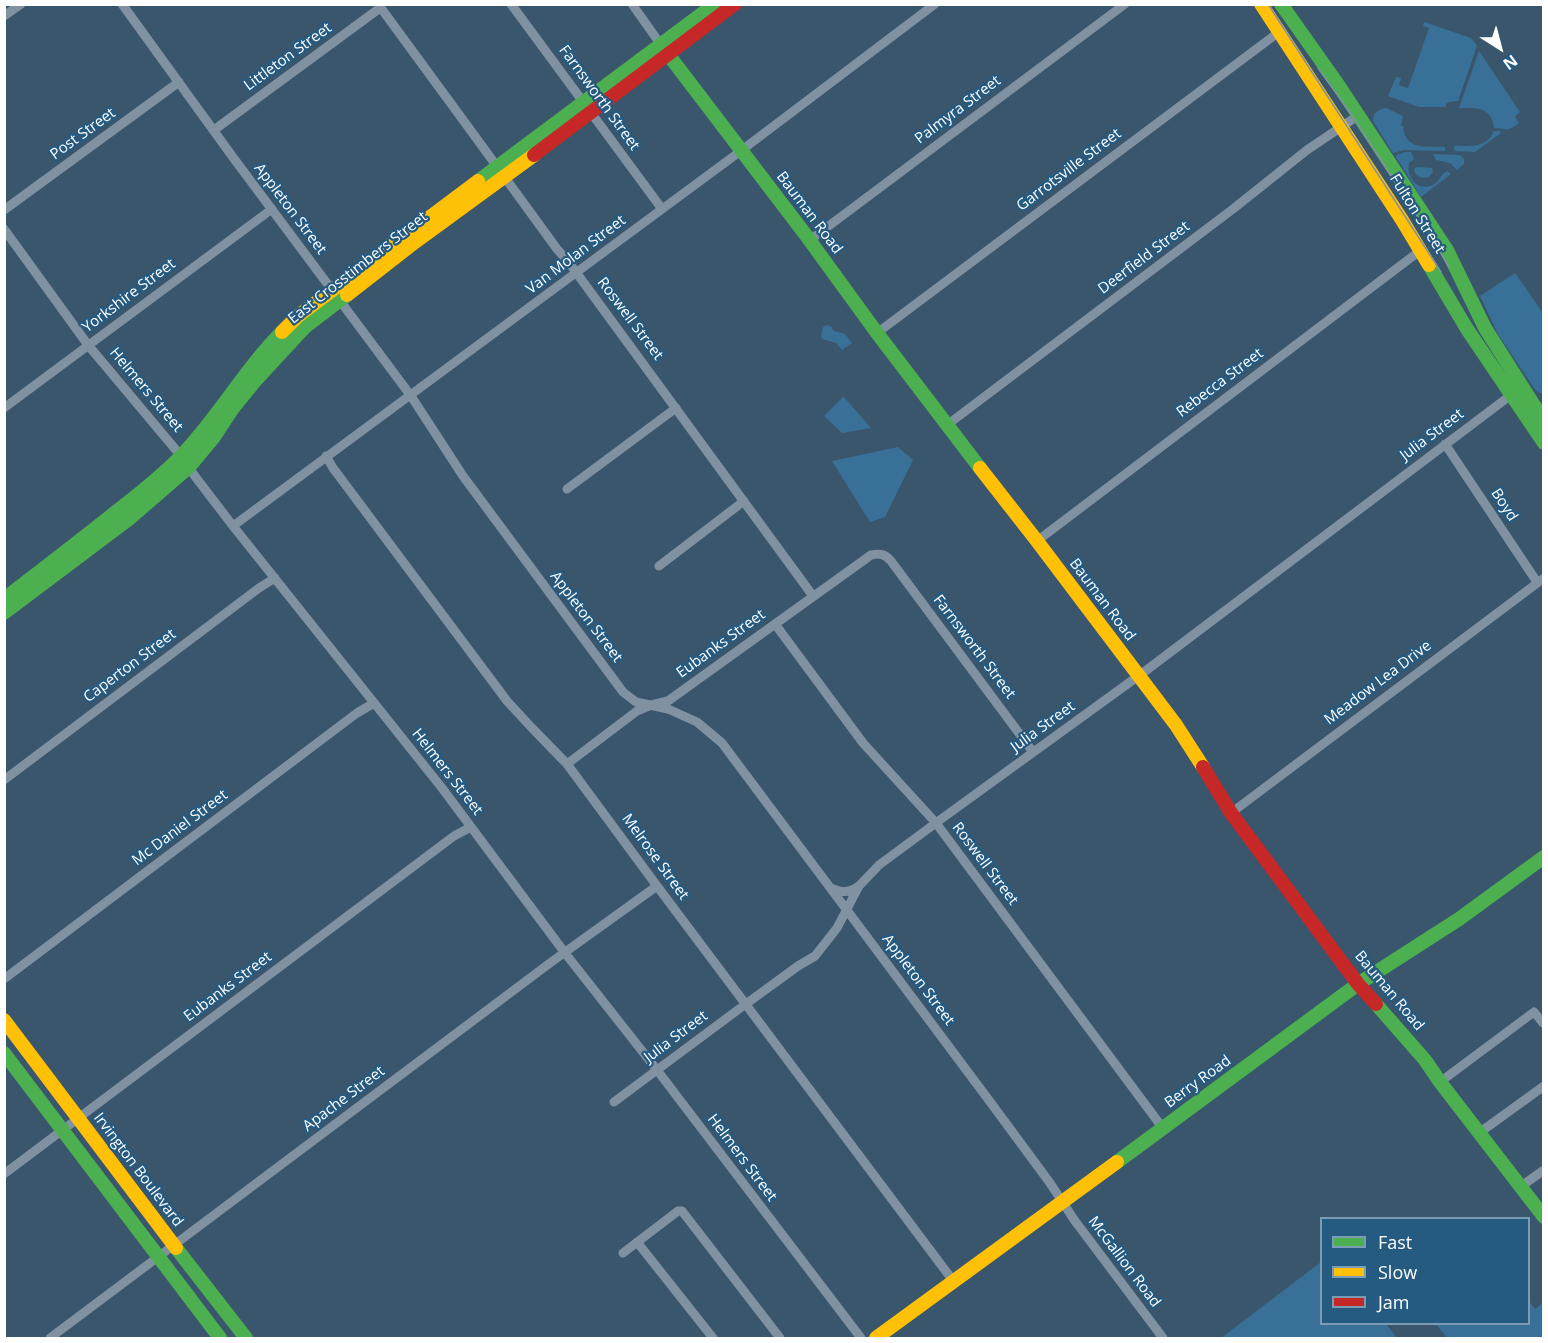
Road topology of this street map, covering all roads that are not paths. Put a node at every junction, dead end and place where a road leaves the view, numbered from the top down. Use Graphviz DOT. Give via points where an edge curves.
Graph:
graph roads {
  1 [pos="21,4"];
  2 [pos="122,4"];
  3 [pos="511,4"];
  4 [pos="632,4"];
  5 [pos="715,4"];
  6 [pos="735,4"];
  7 [pos="934,4"];
  8 [pos="1125,4"];
  9 [pos="1261,4"];
  10 [pos="1281,4"];
  11 [pos="379,6"];
  12 [pos="4,16"];
  13 [pos="1279,32"];
  14 [pos="665,50"];
  15 [pos="179,82"];
  16 [pos="588,108"];
  17 [pos="1359,115"];
  18 [pos="1341,127"];
  19 [pos="214,130"];
  20 [pos="742,151"];
  21 [pos="501,172"];
  22 [pos="272,209"];
  23 [pos="662,209"];
  24 [pos="4,210"];
  25 [pos="4,229"];
  26 [pos="810,240"];
  27 [pos="1421,250"];
  28 [pos="577,273"];
  29 [pos="1463,284"];
  30 [pos="1446,294"];
  31 [pos="336,295"];
  32 [pos="877,333"];
  33 [pos="88,345"];
  34 [pos="1511,394"];
  35 [pos="411,396"];
  36 [pos="4,408"];
  37 [pos="676,408"];
  38 [pos="1535,410"];
  39 [pos="1544,421"];
  40 [pos="947,425"];
  41 [pos="1544,443"];
  42 [pos="1445,444"];
  43 [pos="326,456"];
  44 [pos="185,461"];
  45 [pos="567,489"];
  46 [pos="744,501"];
  47 [pos="233,526"];
  48 [pos="1037,541"];
  49 [pos="79,549"];
  50 [pos="891,561"];
  51 [pos="659,566"];
  52 [pos="275,578"];
  53 [pos="1540,580"];
  54 [pos="813,596"];
  55 [pos="4,599"];
  56 [pos="4,613"];
  57 [pos="775,624"];
  58 [pos="1139,676"];
  59 [pos="374,703"];
  60 [pos="668,705"];
  61 [pos="636,707"];
  62 [pos="1033,752"];
  63 [pos="567,764"];
  64 [pos="4,780"];
  65 [pos="1231,813"];
  66 [pos="936,823"];
  67 [pos="471,827"];
  68 [pos="1544,857"];
  69 [pos="657,886"];
  70 [pos="859,886"];
  71 [pos="830,888"];
  72 [pos="847,910"];
  73 [pos="565,953"];
  74 [pos="4,979"];
  75 [pos="1358,984"];
  76 [pos="747,1003"];
  77 [pos="4,1020"];
  78 [pos="1543,1023"];
  79 [pos="4,1053"];
  80 [pos="657,1070"];
  81 [pos="1440,1082"];
  82 [pos="1544,1086"];
  83 [pos="614,1102"];
  84 [pos="79,1119"];
  85 [pos="1166,1126"];
  86 [pos="63,1131"];
  87 [pos="1479,1133"];
  88 [pos="1544,1170"];
  89 [pos="4,1174"];
  90 [pos="1520,1187"];
  91 [pos="1062,1202"];
  92 [pos="1544,1217"];
  93 [pos="637,1242"];
  94 [pos="174,1246"];
  95 [pos="623,1253"];
  96 [pos="159,1257"];
  97 [pos="954,1282"];
  98 [pos="50,1338"];
  99 [pos="220,1338"];
  100 [pos="246,1338"];
  101 [pos="713,1338"];
  102 [pos="780,1338"];
  103 [pos="861,1338"];
  104 [pos="876,1338"];
  105 [pos="1163,1338"];
  1 -- 12 [label="street"];
  2 -- 15 [label="street, Appleton Street"];
  3 -- 16 [label="street, Farnsworth Street"];
  4 -- 14 [label="street, Bauman Road"];
  5 -- 14 [label="main road, East Crosstimbers Street"];
  6 -- 14 [label="main road, East Crosstimbers Street"];
  7 -- 20 [label="street, Van Molan Street"];
  8 -- 26 [label="street, Palmyra Street"];
  9 -- 13 [label="main road, Fulton Street"];
  10 -- 17 [label="main road, Fulton Street"];
  11 -- 19 [label="street, Littleton Street"];
  11 -- 21 [label="street, Roswell Street"];
  13 -- 18 [label="main road, Fulton Street"];
  13 -- 32 [label="street, Garrotsville Street"];
  14 -- 16 [label="main road, East Crosstimbers Street"];
  14 -- 20 [label="main road, Bauman Road"];
  15 -- 19 [label="street, Appleton Street"];
  15 -- 24 [label="street, Post Street"];
  16 -- 21 [label="main road, East Crosstimbers Street"];
  16 -- 23 [label="street, Farnsworth Street"];
  17 -- 18 [label="street, Deerfield Street"];
  17 -- 29 [label="main road, Fulton Street" via="1447,250"];
  18 -- 27 [label="main road, Fulton Street"];
  18 -- 40 [label="street, Deerfield Street"];
  19 -- 22 [label="street, Appleton Street"];
  20 -- 23 [label="street, Van Molan Street"];
  20 -- 26 [label="main road, Bauman Road"];
  21 -- 28 [label="street, Roswell Street"];
  21 -- 31 [label="main road, East Crosstimbers Street"];
  22 -- 31 [label="street, Appleton Street"];
  22 -- 33 [label="street, Yorkshire Street"];
  23 -- 28 [label="street, Van Molan Street"];
  25 -- 33 [label="street, Helmers Street"];
  26 -- 32 [label="main road, Bauman Road"];
  27 -- 30 [label="main road, Fulton Street"];
  27 -- 48 [label="street, Rebecca Street"];
  28 -- 35 [label="street, Van Molan Street"];
  28 -- 37 [label="street, Roswell Street"];
  29 -- 30 [label="main road"];
  29 -- 38 [label="main road, Fulton Street"];
  30 -- 34 [label="main road, Fulton Street"];
  31 -- 35 [label="street, Appleton Street"];
  31 -- 44 [label="main road, East Crosstimbers Street" via="289,324 250,378 203,431"];
  32 -- 40 [label="main road, Bauman Road"];
  33 -- 36 [label="street, Yorkshire Street"];
  33 -- 44 [label="street, Helmers Street"];
  34 -- 38 [label="main road, Fulton Street"];
  34 -- 42 [label="street, Julia Street"];
  35 -- 43 [label="street, Van Molan Street"];
  35 -- 61 [label="street, Appleton Street" via="463,476"];
  37 -- 45 [label="street"];
  37 -- 46 [label="street, Roswell Street"];
  38 -- 39 [label="main road, Fulton Street"];
  38 -- 41 [label="main road, Fulton Street"];
  40 -- 48 [label="main road, Bauman Road"];
  42 -- 53 [label="street, Boyd"];
  42 -- 58 [label="street, Julia Street"];
  43 -- 47 [label="street, Van Molan Street"];
  43 -- 63 [label="street, Melrose Street" via="507,701"];
  44 -- 47 [label="street, Helmers Street"];
  44 -- 49 [label="main road, East Crosstimbers Street" via="151,484"];
  46 -- 51 [label="street"];
  46 -- 54 [label="street, Roswell Street"];
  47 -- 52 [label="street, Helmers Street"];
  48 -- 58 [label="main road, Bauman Road"];
  49 -- 55 [label="main road, East Crosstimbers Street"];
  49 -- 56 [label="main road, East Crosstimbers Street"];
  50 -- 54 [label="street, Eubanks Street" via="881,554 871,555"];
  50 -- 62 [label="street, Farnsworth Street"];
  52 -- 59 [label="street, Helmers Street"];
  52 -- 64 [label="street, Caperton Street"];
  53 -- 65 [label="street, Meadow Lea Drive"];
  54 -- 57 [label="street, Eubanks Street"];
  57 -- 60 [label="street, Eubanks Street"];
  57 -- 66 [label="street, Roswell Street" via="863,743"];
  58 -- 62 [label="street, Julia Street"];
  58 -- 65 [label="main road, Bauman Road" via="1187,742"];
  59 -- 67 [label="street, Helmers Street"];
  59 -- 74 [label="street, Mc Daniel Street"];
  60 -- 61 [label="street, Appleton Street"];
  60 -- 71 [label="street, Appleton Street" via="722,743"];
  61 -- 63 [label="street"];
  62 -- 66 [label="street, Julia Street"];
  63 -- 69 [label="street, Melrose Street"];
  65 -- 75 [label="main road, Bauman Road"];
  66 -- 70 [label="street, Julia Street" via="879,865"];
  66 -- 85 [label="street, Roswell Street" via="1159,1123"];
  67 -- 73 [label="street, Helmers Street"];
  67 -- 84 [label="street, Eubanks Street"];
  68 -- 75 [label="main road, Berry Road" via="1459,919"];
  69 -- 73 [label="street, Apache Street"];
  69 -- 76 [label="street, Melrose Street"];
  70 -- 71 [label="street" via="840,892"];
  70 -- 72 [label="street, Julia Street"];
  71 -- 72 [label="street, Appleton Street"];
  72 -- 76 [label="street, Julia Street" via="815,956"];
  72 -- 91 [label="street, Appleton Street"];
  73 -- 80 [label="street, Helmers Street"];
  73 -- 94 [label="street, Apache Street"];
  75 -- 81 [label="main road, Bauman Road"];
  75 -- 85 [label="main road, Berry Road"];
  76 -- 80 [label="street, Julia Street"];
  76 -- 97 [label="street, Melrose Street"];
  77 -- 84 [label="main road, Irvington Boulevard"];
  78 -- 81 [label="street" via="1534,1012"];
  79 -- 86 [label="main road"];
  80 -- 83 [label="street, Julia Street"];
  80 -- 103 [label="street, Helmers Street"];
  81 -- 87 [label="main road, Bauman Road"];
  82 -- 87 [label="street"];
  84 -- 86 [label="street, Eubanks Street"];
  84 -- 94 [label="main road, Irvington Boulevard"];
  85 -- 91 [label="main road, Berry Road"];
  86 -- 89 [label="street, Eubanks Street"];
  86 -- 96 [label="main road"];
  87 -- 90 [label="main road, Bauman Road"];
  88 -- 90 [label="street"];
  90 -- 92 [label="main road, Bauman Road"];
  91 -- 97 [label="main road, Berry Road"];
  91 -- 105 [label="street, McGallion Road"];
  93 -- 95 [label="street"];
  93 -- 101 [label="street"];
  93 -- 102 [label="street" via="682,1211"];
  94 -- 96 [label="street, Apache Street"];
  94 -- 100 [label="main road, Irvington Boulevard"];
  96 -- 98 [label="street, Apache Street"];
  96 -- 99 [label="main road"];
  97 -- 104 [label="main road, Berry Road"];
}
